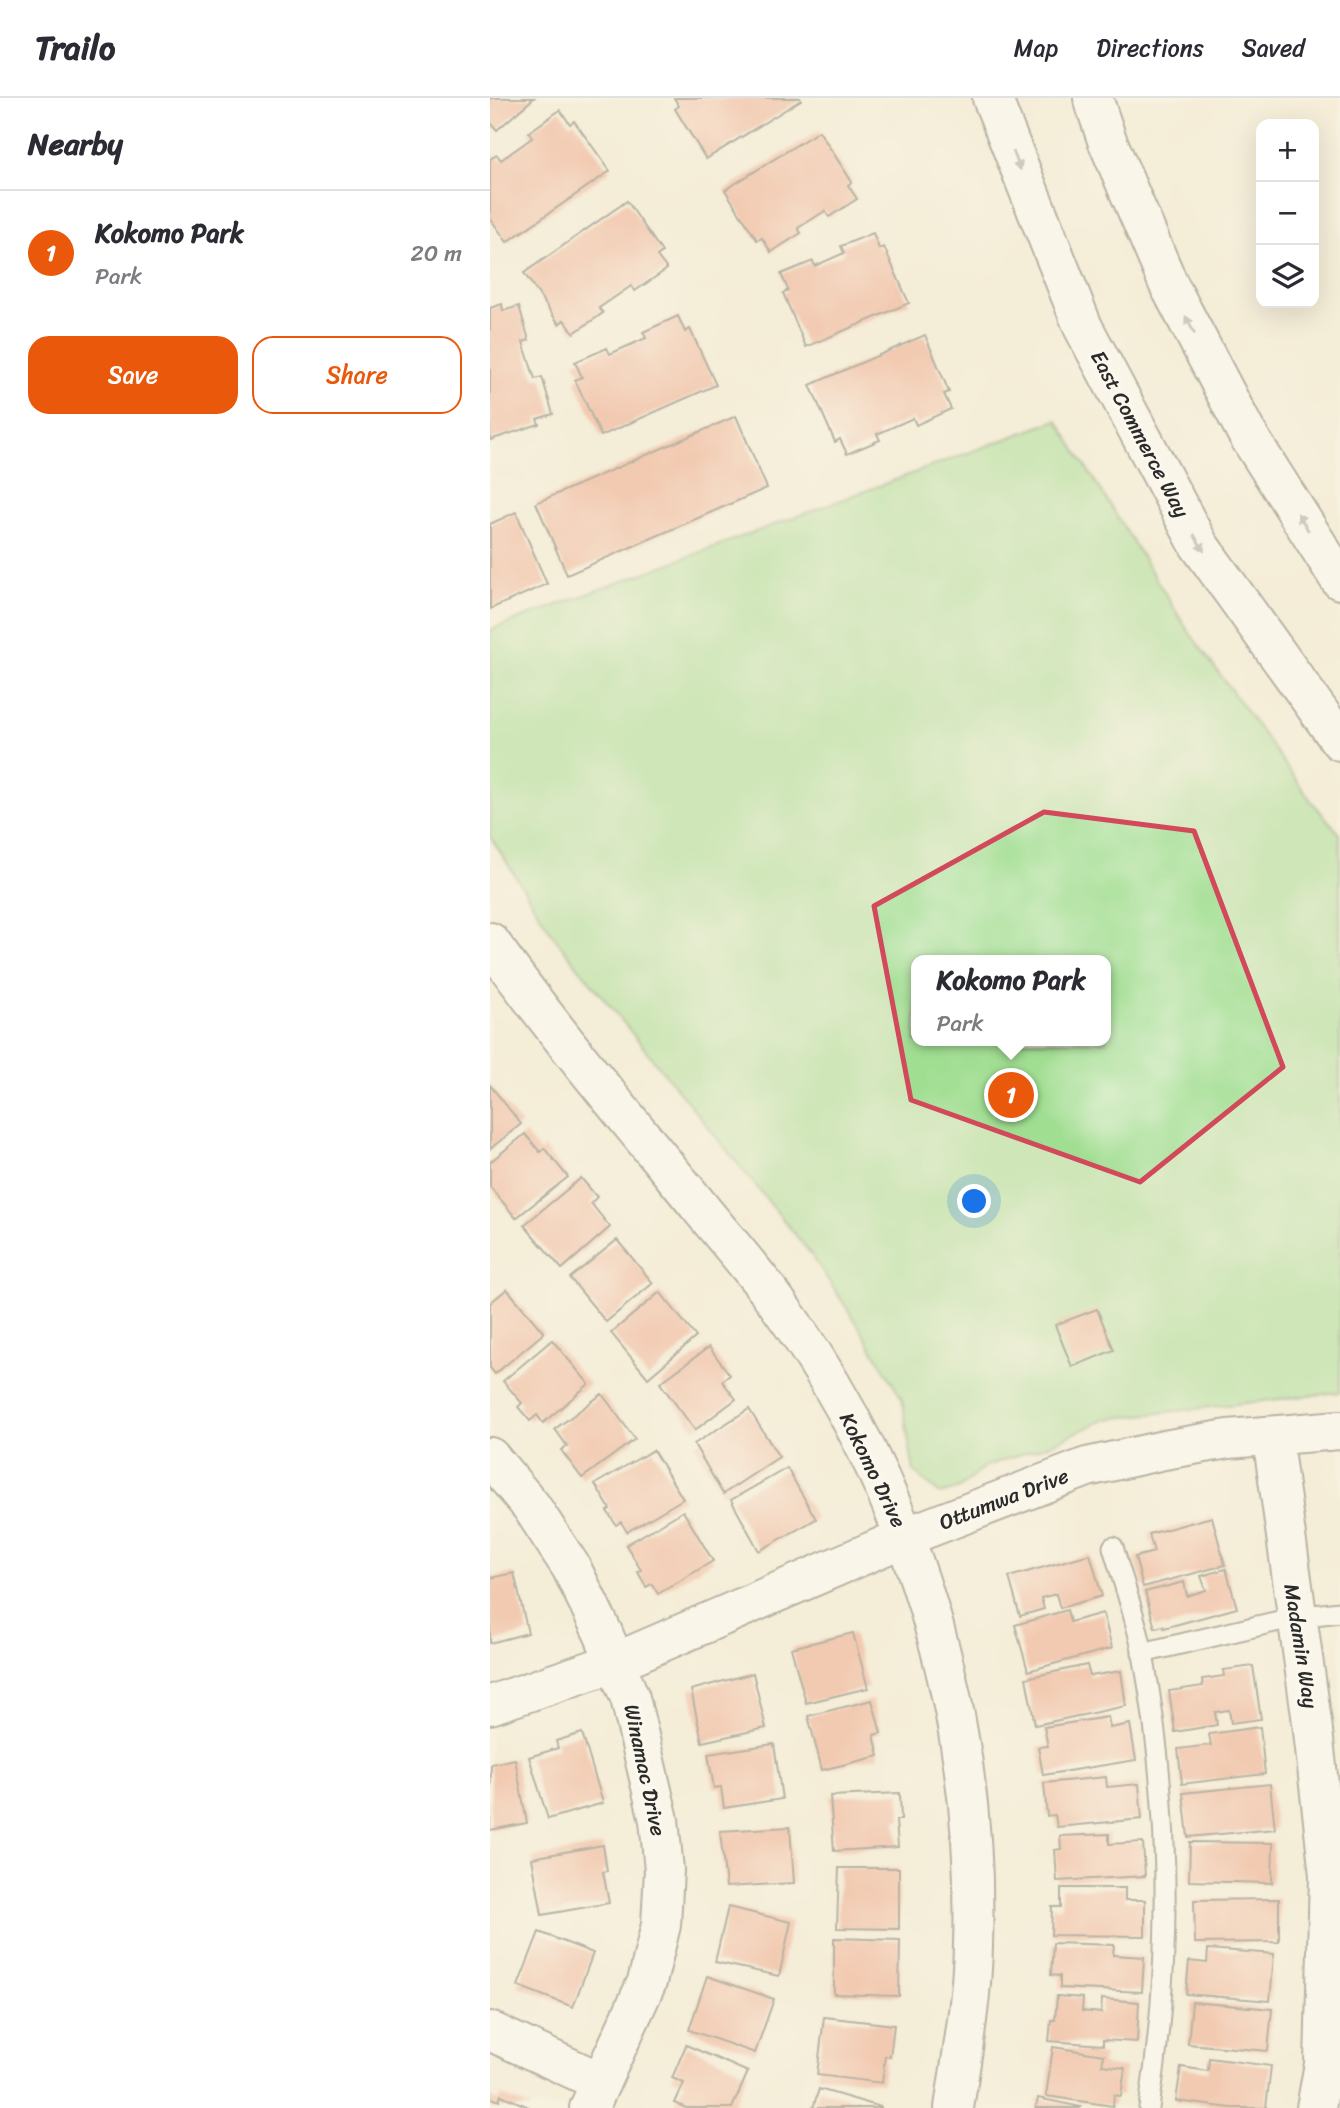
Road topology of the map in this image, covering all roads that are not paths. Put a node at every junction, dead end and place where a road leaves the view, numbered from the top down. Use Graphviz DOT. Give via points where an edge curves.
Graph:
graph roads {
  1 [pos="992,98"];
  2 [pos="1093,98"];
  3 [pos="1340,580"];
  4 [pos="1340,741"];
  5 [pos="490,942"];
  6 [pos="1340,1430"];
  7 [pos="1272,1436"];
  8 [pos="490,1457"];
  9 [pos="905,1537"];
  10 [pos="1114,1547"];
  11 [pos="1340,1612"];
  12 [pos="1296,1617"];
  13 [pos="1142,1653"];
  14 [pos="616,1662"];
  15 [pos="490,1705"];
  16 [pos="1330,1786"];
  17 [pos="1334,1935"];
  18 [pos="490,2031"];
  19 [pos="595,2095"];
  20 [pos="1325,2097"];
  21 [pos="954,2108"];
  22 [pos="1149,2108"];
  1 -- 4 [label="street, East Commerce Way, one-way" via="1083,327 1199,545"];
  3 -- 2 [label="street, one-way" via="1246,432 1168,283"];
  5 -- 9 [label="street, Kokomo Drive" via="541,1013 780,1307 864,1446"];
  6 -- 7 [label="street, Ottumwa Drive"];
  7 -- 9 [label="street, Ottumwa Drive" via="1228,1439 1087,1467"];
  7 -- 12 [label="street, Madamin Way"];
  8 -- 14 [label="street, Winamac Drive" via="531,1506 571,1567"];
  9 -- 14 [label="street, Ottumwa Drive"];
  9 -- 21 [label="street, Kokomo Drive" via="948,1678 967,1787 974,1873 973,1947 968,2020"];
  10 -- 13 [label="lane"];
  11 -- 12 [label="lane"];
  12 -- 13 [label="lane"];
  12 -- 16 [label="street, Madamin Way"];
  13 -- 22 [label="lane" via="1163,1800 1167,1921 1159,2043"];
  14 -- 15 [label="street, Ottumwa Drive"];
  14 -- 19 [label="street, Winamac Drive" via="630,1698 659,1820 664,1870 661,1925 647,1982"];
  16 -- 17 [label="street, Madamin Way"];
  17 -- 20 [label="street, Madamin Way"];
  18 -- 19 [label="street"];
}
